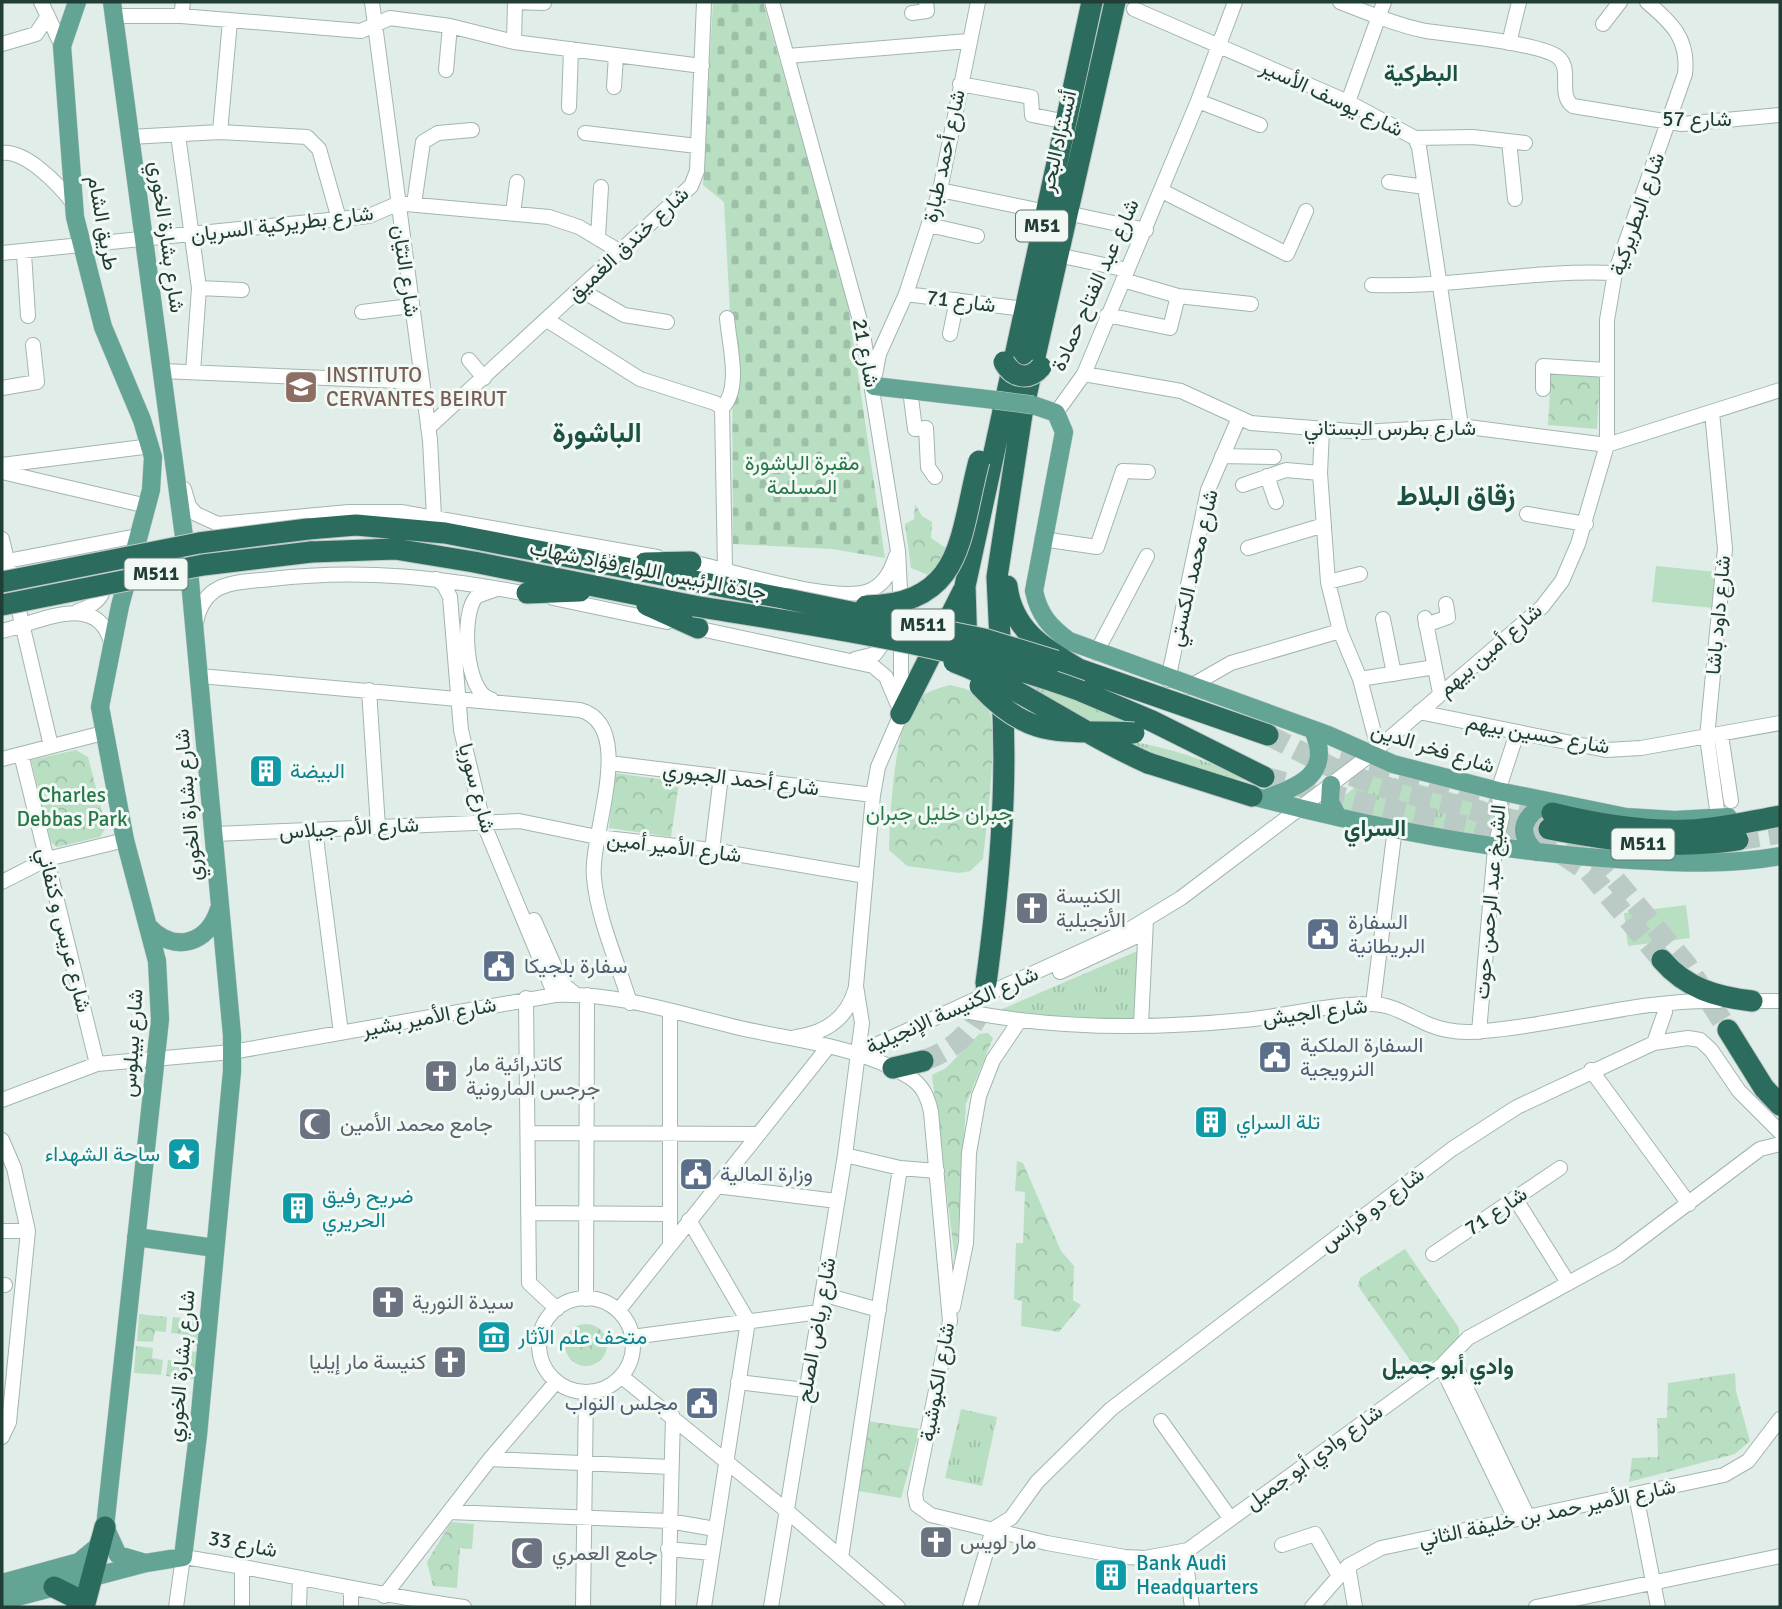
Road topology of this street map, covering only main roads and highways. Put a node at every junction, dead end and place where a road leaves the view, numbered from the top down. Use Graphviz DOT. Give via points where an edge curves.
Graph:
graph roads {
  1 [pos="77,2"];
  2 [pos="1091,2"];
  3 [pos="1124,6"];
  4 [pos="113,9"];
  5 [pos="1082,37"];
  6 [pos="1106,43"];
  7 [pos="1004,362"];
  8 [pos="1041,367"];
  9 [pos="874,386"];
  10 [pos="1013,406"];
  11 [pos="151,446"];
  12 [pos="522,534"];
  13 [pos="601,564"];
  14 [pos="3,569"];
  15 [pos="965,586"];
  16 [pos="611,589"];
  17 [pos="527,593"];
  18 [pos="813,604"];
  19 [pos="2,605"];
  20 [pos="698,628"];
  21 [pos="893,640"];
  22 [pos="1090,665"];
  23 [pos="901,714"];
  24 [pos="1313,730"];
  25 [pos="1268,735"];
  26 [pos="1331,785"];
  27 [pos="1258,797"];
  28 [pos="1550,815"];
  29 [pos="1780,815"];
  30 [pos="1338,817"];
  31 [pos="1738,840"];
  32 [pos="1536,852"];
  33 [pos="1780,856"];
  34 [pos="219,909"];
  35 [pos="148,926"];
  36 [pos="1662,960"];
  37 [pos="986,984"];
  38 [pos="1752,1001"];
  39 [pos="1728,1030"];
  40 [pos="923,1061"];
  41 [pos="893,1069"];
  42 [pos="1780,1105"];
  43 [pos="136,1237"];
  44 [pos="215,1248"];
  45 [pos="105,1527"];
  46 [pos="183,1557"];
  47 [pos="146,1563"];
  48 [pos="94,1577"];
  49 [pos="2,1584"];
  50 [pos="54,1587"];
  51 [pos="2,1601"];
  52 [pos="83,1607"];
  1 -- 11 [label="main road, طريق الشام" via="62,46 73,203 103,327"];
  2 -- 5 [label="highway, أتستراد البحر / M51"];
  3 -- 6 [label="highway, أتستراد البحر / M51"];
  4 -- 34 [label="main road, شارع بشارة الخوري" via="195,628"];
  5 -- 7 [label="highway" via="1058,120"];
  5 -- 10 [label="highway, أتستراد البحر / M51"];
  6 -- 8 [label="highway" via="1101,99"];
  6 -- 10 [label="highway, أتستراد البحر / M51"];
  7 -- 8 [label="highway, bridge" via="1022,376"];
  7 -- 10 [label="highway"];
  8 -- 10 [label="highway"];
  9 -- 10 [label="main road"];
  10 -- 15 [label="highway, M51"];
  10 -- 18 [label="highway, bridge" via="979,461 952,566 938,582 899,603"];
  10 -- 22 [label="highway" via="1025,478 1007,583 1013,612 1030,635"];
  10 -- 22 [label="main road, شارع فخر الدين" via="1056,413 1064,432 1034,591 1051,628"];
  10 -- 37 [label="highway, M51" via="997,577 1006,764"];
  11 -- 35 [label="main road, شارع بيبلوس" via="153,480 101,694 103,733"];
  12 -- 13 [label="highway"];
  13 -- 14 [label="highway, جادة الرئيس اللواء فؤاد شهاب / M511, bridge" via="398,527 356,525"];
  13 -- 18 [label="highway, جادة الرئيس اللواء فؤاد شهاب / M511, bridge" via="691,572"];
  15 -- 21 [label="highway, جادة الرئيس اللواء فؤاد شهاب / M511, bridge" via="968,653 980,686 1008,713 1042,729 1134,733 1258,775 1082,691 989,660"];
  15 -- 23 [label="highway"];
  16 -- 17 [label="highway"];
  16 -- 19 [label="highway, جادة الرئيس اللواء فؤاد شهاب / M511, bridge" via="395,550 311,552 203,565"];
  16 -- 20 [label="highway"];
  16 -- 21 [label="highway, جادة الرئيس اللواء فؤاد شهاب / M511, bridge"];
  18 -- 22 [label="highway, جادة الرئيس اللواء فؤاد شهاب / M511, bridge"];
  21 -- 27 [label="highway, bridge" via="980,673 1148,763"];
  22 -- 24 [label="main road, شارع فخر الدين" via="1168,680"];
  22 -- 25 [label="highway, جادة الرئيس اللواء فؤاد شهاب / M511"];
  24 -- 27 [label="main road" via="1320,752 1315,770 1301,784"];
  24 -- 28 [label="main road, شارع فخر الدين" via="1498,791"];
  26 -- 30 [label="main road" via="1330,802"];
  27 -- 30 [label="main road"];
  28 -- 29 [label="main road, شارع فخر الدين" via="1652,820"];
  28 -- 29 [label="highway" via="1671,831"];
  28 -- 31 [label="highway, M511" via="1649,845 1698,846"];
  28 -- 32 [label="main road" via="1530,813 1525,820 1524,835"];
  30 -- 32 [label="main road"];
  32 -- 33 [label="main road" via="1687,863"];
  34 -- 35 [label="main road" via="208,932 192,941 170,942"];
  34 -- 44 [label="main road, شارع بشارة الخوري" via="232,1052"];
  35 -- 43 [label="main road, شارع بيبلوس" via="160,991"];
  36 -- 38 [label="highway" via="1697,988"];
  39 -- 42 [label="highway"];
  40 -- 41 [label="highway"];
  43 -- 44 [label="main road"];
  43 -- 45 [label="main road, شارع بيبلوس"];
  44 -- 46 [label="main road, شارع بشارة الخوري"];
  45 -- 47 [label="main road" via="118,1555"];
  45 -- 48 [label="highway"];
  45 -- 49 [label="main road" via="97,1547 79,1562"];
  46 -- 47 [label="main road, شارع 33"];
  47 -- 48 [label="main road, شارع 33"];
  48 -- 50 [label="main road, شارع 33"];
  48 -- 52 [label="highway"];
  50 -- 51 [label="main road, شارع 33"];
  50 -- 52 [label="highway"];
}
